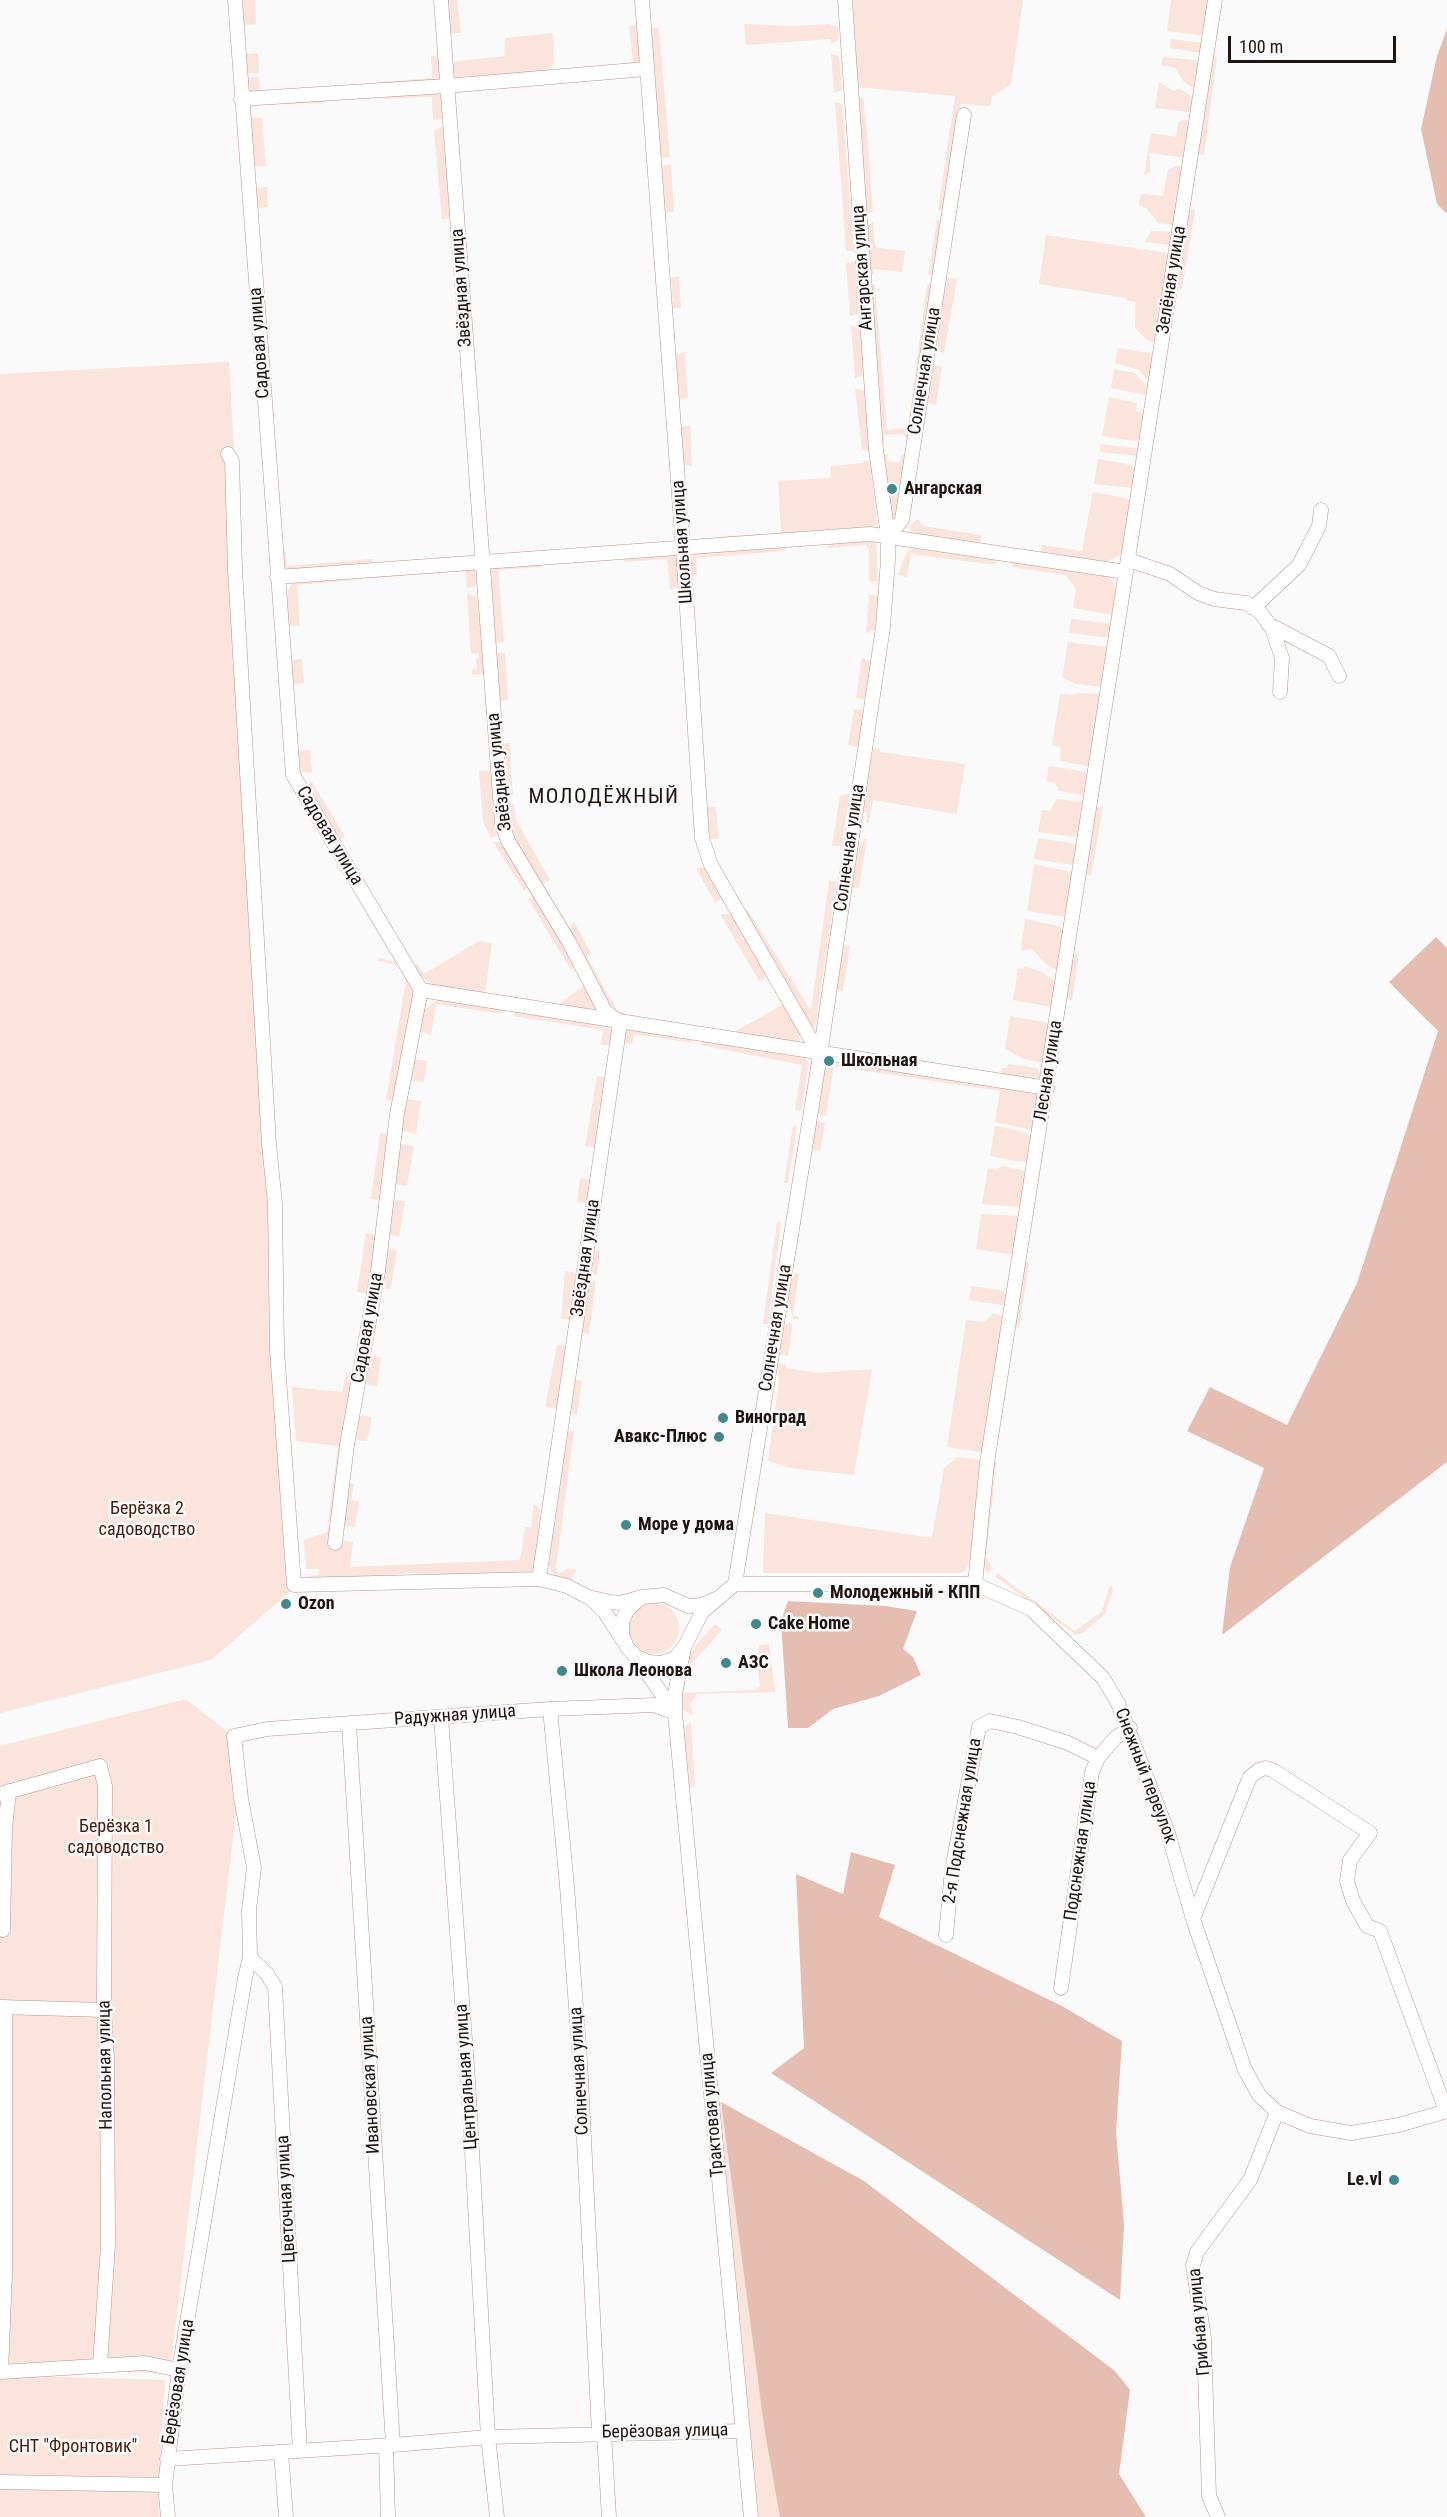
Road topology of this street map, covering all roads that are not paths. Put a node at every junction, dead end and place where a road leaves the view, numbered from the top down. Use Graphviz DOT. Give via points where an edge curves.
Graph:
graph roads {
  1 [pos="235,0"];
  2 [pos="441,0"];
  3 [pos="642,0"];
  4 [pos="845,0"];
  5 [pos="1215,0"];
  6 [pos="645,69"];
  7 [pos="446,86"];
  8 [pos="242,99"];
  9 [pos="964,115"];
  10 [pos="228,454"];
  11 [pos="1321,510"];
  12 [pos="888,536"];
  13 [pos="684,548"];
  14 [pos="483,564"];
  15 [pos="1128,566"];
  16 [pos="277,577"];
  17 [pos="1253,608"];
  18 [pos="1268,624"];
  19 [pos="1339,676"];
  20 [pos="1280,692"];
  21 [pos="422,990"];
  22 [pos="620,1023"];
  23 [pos="820,1055"];
  24 [pos="1047,1088"];
  25 [pos="335,1543"];
  26 [pos="539,1579"];
  27 [pos="735,1584"];
  28 [pos="975,1584"];
  29 [pos="588,1597"];
  30 [pos="642,1597"];
  31 [pos="715,1599"];
  32 [pos="676,1600"];
  33 [pos="687,1642"];
  34 [pos="632,1652"];
  35 [pos="549,1709"];
  36 [pos="675,1713"];
  37 [pos="441,1717"];
  38 [pos="349,1724"];
  39 [pos="1130,1728"];
  40 [pos="234,1736"];
  41 [pos="1098,1758"];
  42 [pos="5,1793"];
  43 [pos="1193,1919"];
  44 [pos="3,1930"];
  45 [pos="946,1935"];
  46 [pos="250,1957"];
  47 [pos="1061,1988"];
  48 [pos="3,2007"];
  49 [pos="104,2010"];
  50 [pos="1447,2111"];
  51 [pos="1277,2112"];
  52 [pos="100,2365"];
  53 [pos="179,2370"];
  54 [pos="1,2372"];
  55 [pos="743,2431"];
  56 [pos="602,2433"];
  57 [pos="488,2437"];
  58 [pos="389,2446"];
  59 [pos="300,2451"];
  60 [pos="281,2452"];
  61 [pos="167,2459"];
  62 [pos="0,2482"];
  63 [pos="165,2485"];
  64 [pos="168,2517"];
  65 [pos="286,2517"];
  66 [pos="388,2517"];
  67 [pos="497,2517"];
  68 [pos="609,2517"];
  69 [pos="751,2517"];
  70 [pos="1218,2517"];
  1 -- 8 [label="street, Садовая улица"];
  2 -- 7 [label="street, Звёздная улица"];
  3 -- 6 [label="street, Школьная улица"];
  4 -- 12 [label="street, Ангарская улица" via="876,450"];
  5 -- 15 [label="street, Зелёная улица"];
  6 -- 7 [label="street"];
  6 -- 13 [label="street, Школьная улица"];
  7 -- 8 [label="street"];
  7 -- 14 [label="street, Звёздная улица"];
  8 -- 16 [label="street, Садовая улица"];
  9 -- 12 [label="street, Солнечная улица" via="902,520"];
  10 -- 26 [label="street" via="232,460 235,569 275,1204 277,1350 294,1585"];
  11 -- 17 [label="street" via="1319,526 1299,565"];
  12 -- 13 [label="street" via="870,534"];
  12 -- 15 [label="street"];
  12 -- 23 [label="street, Солнечная улица" via="883,627"];
  13 -- 14 [label="street"];
  13 -- 23 [label="street, Школьная улица" via="705,852"];
  14 -- 16 [label="street" via="471,561"];
  14 -- 22 [label="street, Звёздная улица" via="502,823 508,841 605,1011"];
  15 -- 17 [label="street" via="1170,574 1198,593"];
  15 -- 24 [label="street, Лесная улица"];
  16 -- 21 [label="street, Садовая улица" via="293,775"];
  17 -- 18 [label="street"];
  18 -- 19 [label="street" via="1329,656"];
  18 -- 20 [label="street" via="1282,658"];
  21 -- 22 [label="street"];
  21 -- 25 [label="street, Садовая улица" via="397,1114 378,1271 347,1445"];
  22 -- 23 [label="street"];
  22 -- 26 [label="street, Звёздная улица"];
  23 -- 24 [label="street"];
  23 -- 27 [label="street, Солнечная улица"];
  24 -- 28 [label="street, Лесная улица" via="987,1463"];
  26 -- 29 [label="street" via="567,1586"];
  27 -- 28 [label="street, Снежный переулок"];
  27 -- 31 [label="street"];
  28 -- 39 [label="street, Снежный переулок" via="1031,1609 1077,1651 1103,1678"];
  29 -- 30 [label="street" via="620,1603"];
  29 -- 34 [label="street, Трактовая улица" via="604,1611"];
  30 -- 32 [label="street" via="664,1595"];
  30 -- 34 [label="street" via="628,1609 622,1621 622,1635"];
  31 -- 32 [label="street" via="688,1606"];
  31 -- 33 [label="street" via="702,1612"];
  32 -- 33 [label="street" via="690,1623"];
  33 -- 34 [label="street" via="675,1658 662,1663 649,1662"];
  33 -- 36 [label="street, Трактовая улица"];
  34 -- 36 [label="street, Трактовая улица"];
  35 -- 36 [label="street, Радужная улица" via="654,1705"];
  35 -- 37 [label="street, Радужная улица"];
  35 -- 56 [label="street, Солнечная улица" via="580,2061"];
  36 -- 55 [label="street, Трактовая улица"];
  37 -- 38 [label="street, Радужная улица"];
  37 -- 57 [label="street, Центральная улица" via="467,2068"];
  38 -- 40 [label="street, Радужная улица" via="267,1729"];
  38 -- 58 [label="street, Ивановская улица"];
  39 -- 41 [label="street, Подснежная улица"];
  39 -- 43 [label="street, Снежный переулок" via="1168,1833"];
  40 -- 46 [label="street, Берёзовая улица" via="254,1868 249,1910"];
  41 -- 45 [label="street, 2-я Подснежная улица" via="1068,1743 1018,1727 990,1721 979,1727 952,1869"];
  41 -- 47 [label="street, Подснежная улица" via="1092,1773"];
  42 -- 44 [label="street"];
  42 -- 49 [label="street, Напольная улица" via="100,1766 105,1786"];
  43 -- 50 [label="street" via="1250,1777 1259,1770 1274,1771 1370,1833 1350,1860 1347,1881 1367,1926 1380,1931"];
  43 -- 51 [label="street, Снежный переулок" via="1245,2070 1259,2095"];
  46 -- 53 [label="street, Берёзовая улица"];
  46 -- 59 [label="street, Цветочная улица" via="275,1987"];
  48 -- 49 [label="street"];
  48 -- 54 [label="street" via="5,2274"];
  49 -- 52 [label="street, Напольная улица" via="108,2245"];
  50 -- 51 [label="street" via="1351,2133 1310,2126"];
  51 -- 70 [label="street, Грибная улица" via="1250,2180 1197,2252 1193,2265 1204,2338 1209,2496"];
  52 -- 53 [label="street" via="145,2363"];
  52 -- 54 [label="street"];
  53 -- 61 [label="street, Берёзовая улица"];
  55 -- 56 [label="street, Берёзовая улица"];
  55 -- 69 [label="street, Трактовая улица"];
  56 -- 57 [label="street, Берёзовая улица"];
  56 -- 68 [label="street, Солнечная улица"];
  57 -- 58 [label="street, Берёзовая улица"];
  57 -- 67 [label="street, Центральная улица"];
  58 -- 59 [label="street, Берёзовая улица"];
  58 -- 66 [label="street, Ивановская улица"];
  59 -- 60 [label="street, Берёзовая улица"];
  60 -- 61 [label="street, Берёзовая улица"];
  60 -- 65 [label="street"];
  61 -- 63 [label="street"];
  62 -- 63 [label="street"];
  63 -- 64 [label="street"];
}
